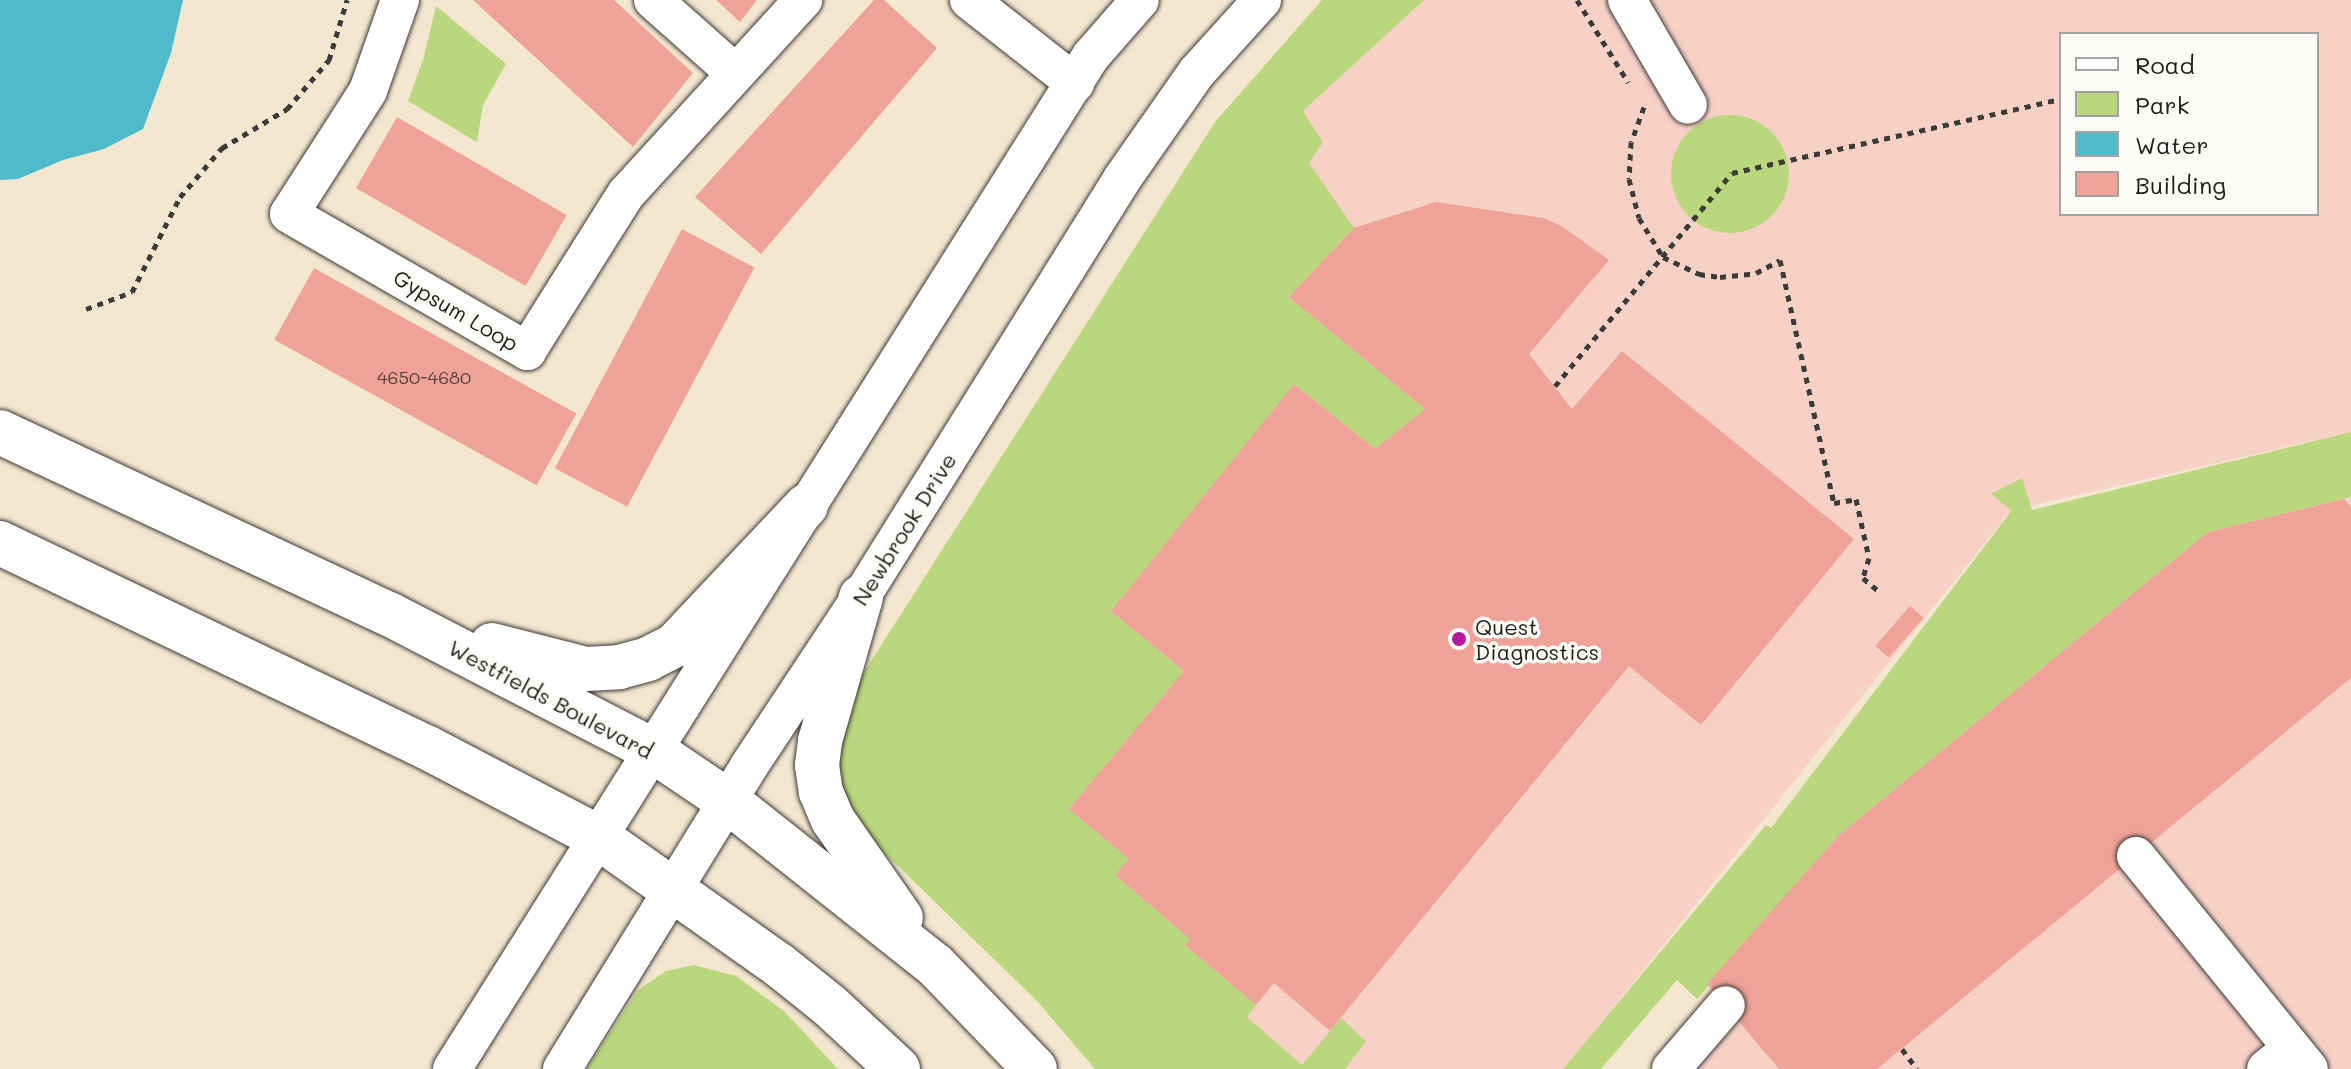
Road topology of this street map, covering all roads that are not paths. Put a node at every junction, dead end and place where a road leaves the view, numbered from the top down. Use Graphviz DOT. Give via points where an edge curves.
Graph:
graph roads {
  1 [pos="400,0"];
  2 [pos="653,0"];
  3 [pos="803,0"];
  4 [pos="969,0"];
  5 [pos="1140,0"];
  6 [pos="1262,0"];
  7 [pos="1627,0"];
  8 [pos="734,72"];
  9 [pos="1075,83"];
  10 [pos="1688,105"];
  11 [pos="0,432"];
  12 [pos="806,506"];
  13 [pos="0,543"];
  14 [pos="861,597"];
  15 [pos="389,614"];
  16 [pos="652,750"];
  17 [pos="729,802"];
  18 [pos="598,837"];
  19 [pos="2136,856"];
  20 [pos="673,887"];
  21 [pos="935,965"];
  22 [pos="1726,1005"];
  23 [pos="2289,1062"];
  24 [pos="452,1069"];
  25 [pos="562,1069"];
  26 [pos="898,1069"];
  27 [pos="1035,1069"];
  28 [pos="1671,1069"];
  1 -- 8 [label="street, Gypsum Loop" via="368,91 289,214 527,351 626,194"];
  2 -- 8 [label="street"];
  3 -- 8 [label="street, Gypsum Loop"];
  4 -- 9 [label="street"];
  5 -- 9 [label="street" via="1091,56"];
  6 -- 14 [label="street, Newbrook Drive" via="1197,72 1122,179"];
  7 -- 10 [label="street"];
  9 -- 12 [label="street"];
  11 -- 15 [label="main road, Westfields Boulevard"];
  12 -- 15 [label="main road" via="675,645 619,667 557,664"];
  12 -- 16 [label="street"];
  13 -- 18 [label="main road" via="413,741"];
  14 -- 17 [label="street, Newbrook Drive"];
  14 -- 21 [label="main road" via="820,741 821,792 847,843"];
  15 -- 16 [label="main road, Westfields Boulevard"];
  16 -- 17 [label="main road, Westfields Boulevard"];
  16 -- 18 [label="street"];
  17 -- 20 [label="street, Newbrook Drive"];
  17 -- 21 [label="main road, Westfields Boulevard"];
  18 -- 20 [label="main road"];
  18 -- 24 [label="street"];
  19 -- 23 [label="street"];
  20 -- 25 [label="street, Newbrook Drive"];
  20 -- 26 [label="main road" via="829,1005"];
  21 -- 27 [label="main road, Westfields Boulevard"];
  22 -- 28 [label="street"];
}
